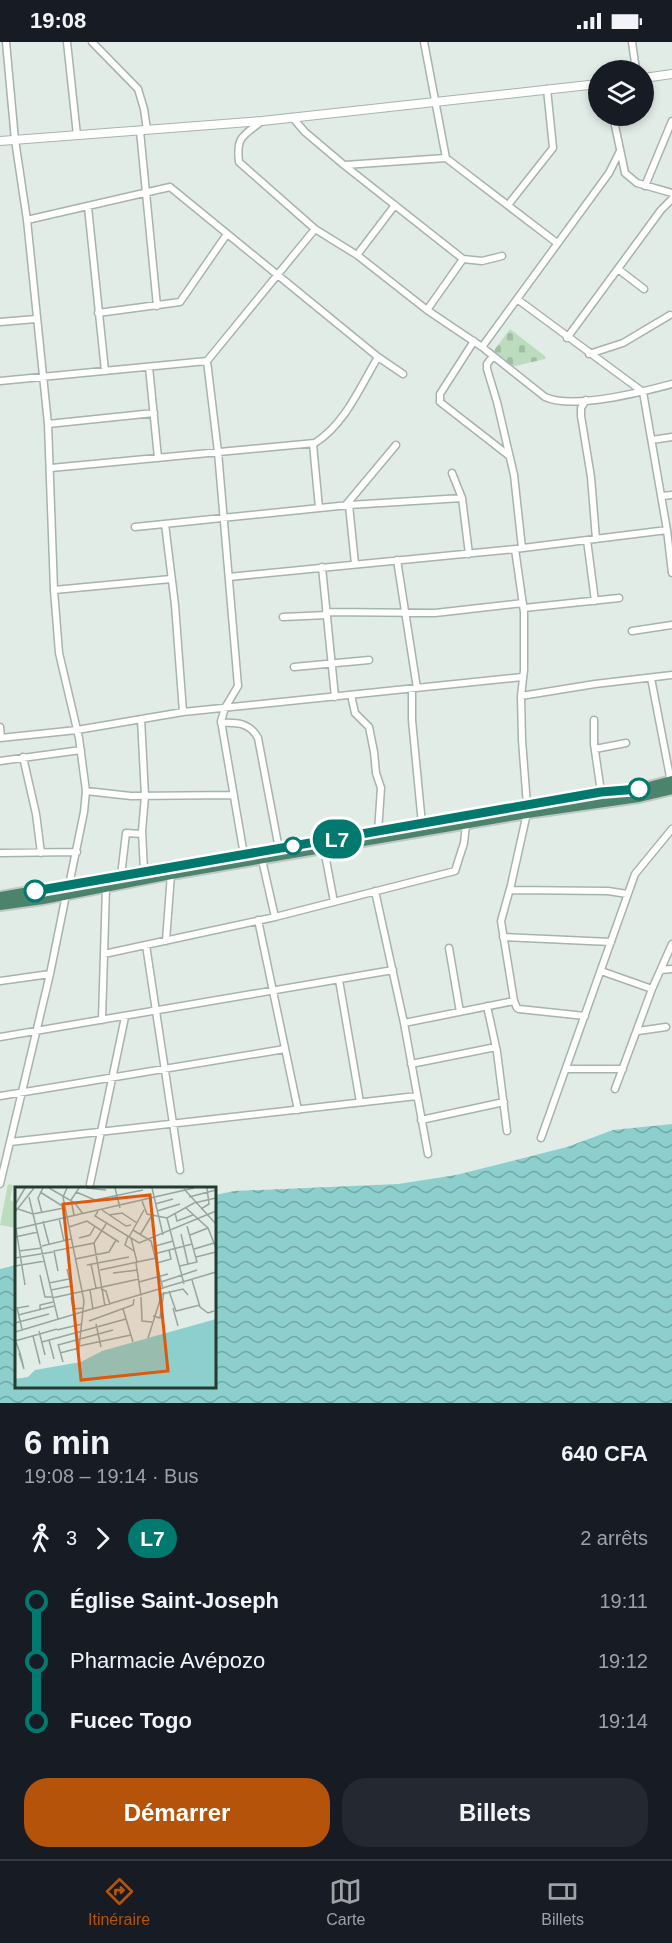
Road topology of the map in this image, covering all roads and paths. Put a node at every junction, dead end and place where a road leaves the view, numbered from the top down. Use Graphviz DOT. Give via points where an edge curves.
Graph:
graph roads {
  1 [pos="6,42"];
  2 [pos="67,42"];
  3 [pos="92,42"];
  4 [pos="424,42"];
  5 [pos="632,42"];
  6 [pos="0,58"];
  7 [pos="635,60"];
  8 [pos="7,63"];
  9 [pos="672,74"];
  10 [pos="0,76"];
  11 [pos="8,76"];
  12 [pos="654,77"];
  13 [pos="588,85"];
  14 [pos="547,89"];
  15 [pos="434,102"];
  16 [pos="292,117"];
  17 [pos="262,121"];
  18 [pos="672,121"];
  19 [pos="615,126"];
  20 [pos="143,130"];
  21 [pos="77,135"];
  22 [pos="15,140"];
  23 [pos="0,141"];
  24 [pos="620,151"];
  25 [pos="446,158"];
  26 [pos="344,165"];
  27 [pos="645,186"];
  28 [pos="146,193"];
  29 [pos="672,194"];
  30 [pos="672,199"];
  31 [pos="394,205"];
  32 [pos="508,205"];
  33 [pos="88,207"];
  34 [pos="27,220"];
  35 [pos="315,229"];
  36 [pos="227,234"];
  37 [pos="557,243"];
  38 [pos="357,255"];
  39 [pos="502,256"];
  40 [pos="464,259"];
  41 [pos="618,269"];
  42 [pos="277,274"];
  43 [pos="644,289"];
  44 [pos="517,299"];
  45 [pos="157,306"];
  46 [pos="428,310"];
  47 [pos="99,313"];
  48 [pos="670,315"];
  49 [pos="36,319"];
  50 [pos="0,322"];
  51 [pos="567,338"];
  52 [pos="474,341"];
  53 [pos="482,347"];
  54 [pos="589,354"];
  55 [pos="493,356"];
  56 [pos="378,357"];
  57 [pos="207,361"];
  58 [pos="149,367"];
  59 [pos="105,371"];
  60 [pos="404,374"];
  61 [pos="42,376"];
  62 [pos="0,381"];
  63 [pos="672,384"];
  64 [pos="643,392"];
  65 [pos="586,400"];
  66 [pos="154,413"];
  67 [pos="48,424"];
  68 [pos="672,437"];
  69 [pos="652,440"];
  70 [pos="313,444"];
  71 [pos="396,445"];
  72 [pos="218,452"];
  73 [pos="508,455"];
  74 [pos="158,458"];
  75 [pos="51,468"];
  76 [pos="452,473"];
  77 [pos="672,495"];
  78 [pos="661,496"];
  79 [pos="462,498"];
  80 [pos="347,506"];
  81 [pos="319,508"];
  82 [pos="224,518"];
  83 [pos="165,524"];
  84 [pos="135,527"];
  85 [pos="667,530"];
  86 [pos="596,539"];
  87 [pos="587,540"];
  88 [pos="519,549"];
  89 [pos="469,554"];
  90 [pos="397,560"];
  91 [pos="355,564"];
  92 [pos="671,565"];
  93 [pos="322,567"];
  94 [pos="672,573"];
  95 [pos="229,577"];
  96 [pos="171,579"];
  97 [pos="54,590"];
  98 [pos="619,598"];
  99 [pos="595,601"];
  100 [pos="524,606"];
  101 [pos="405,613"];
  102 [pos="326,614"];
  103 [pos="283,617"];
  104 [pos="672,625"];
  105 [pos="632,631"];
  106 [pos="369,660"];
  107 [pos="332,664"];
  108 [pos="294,667"];
  109 [pos="672,675"];
  110 [pos="522,677"];
  111 [pos="651,678"];
  112 [pos="414,688"];
  113 [pos="351,695"];
  114 [pos="521,696"];
  115 [pos="335,697"];
  116 [pos="225,708"];
  117 [pos="183,712"];
  118 [pos="141,718"];
  119 [pos="594,720"];
  120 [pos="221,723"];
  121 [pos="0,727"];
  122 [pos="77,730"];
  123 [pos="1,738"];
  124 [pos="626,743"];
  125 [pos="595,748"];
  126 [pos="81,750"];
  127 [pos="22,757"];
  128 [pos="0,761"];
  129 [pos="672,782"];
  130 [pos="672,789"];
  131 [pos="86,791"];
  132 [pos="601,792"];
  133 [pos="234,795"];
  134 [pos="145,796"];
  135 [pos="527,809"];
  136 [pos="422,824"];
  137 [pos="466,824"];
  138 [pos="672,829"];
  139 [pos="378,832"];
  140 [pos="142,834"];
  141 [pos="279,849"];
  142 [pos="324,849"];
  143 [pos="77,852"];
  144 [pos="0,853"];
  145 [pos="40,853"];
  146 [pos="244,855"];
  147 [pos="262,860"];
  148 [pos="144,871"];
  149 [pos="171,874"];
  150 [pos="121,876"];
  151 [pos="106,888"];
  152 [pos="68,890"];
  153 [pos="510,890"];
  154 [pos="375,891"];
  155 [pos="627,894"];
  156 [pos="0,897"];
  157 [pos="334,902"];
  158 [pos="0,905"];
  159 [pos="275,916"];
  160 [pos="258,920"];
  161 [pos="503,937"];
  162 [pos="166,941"];
  163 [pos="611,942"];
  164 [pos="672,944"];
  165 [pos="146,945"];
  166 [pos="448,948"];
  167 [pos="104,954"];
  168 [pos="672,969"];
  169 [pos="393,970"];
  170 [pos="661,970"];
  171 [pos="601,971"];
  172 [pos="50,974"];
  173 [pos="339,980"];
  174 [pos="0,981"];
  175 [pos="652,989"];
  176 [pos="274,991"];
  177 [pos="514,1001"];
  178 [pos="487,1006"];
  179 [pos="157,1012"];
  180 [pos="460,1012"];
  181 [pos="585,1016"];
  182 [pos="125,1017"];
  183 [pos="102,1020"];
  184 [pos="404,1023"];
  185 [pos="666,1027"];
  186 [pos="36,1031"];
  187 [pos="638,1031"];
  188 [pos="0,1037"];
  189 [pos="496,1047"];
  190 [pos="285,1049"];
  191 [pos="411,1064"];
  192 [pos="166,1068"];
  193 [pos="623,1069"];
  194 [pos="566,1070"];
  195 [pos="112,1078"];
  196 [pos="615,1089"];
  197 [pos="21,1093"];
  198 [pos="0,1096"];
  199 [pos="417,1096"];
  200 [pos="360,1102"];
  201 [pos="504,1102"];
  202 [pos="298,1110"];
  203 [pos="421,1120"];
  204 [pos="174,1124"];
  205 [pos="507,1131"];
  206 [pos="102,1132"];
  207 [pos="541,1138"];
  208 [pos="10,1142"];
  209 [pos="428,1154"];
  210 [pos="3,1157"];
  211 [pos="180,1170"];
  212 [pos="0,1184"];
  213 [pos="90,1184"];
  1 -- 8 [label="street"];
  2 -- 21 [label="street"];
  3 -- 20 [label="street" via="138,89 144,109"];
  4 -- 15 [label="street"];
  5 -- 7 [label="street"];
  6 -- 8 [label="street"];
  8 -- 11 [label="street"];
  9 -- 12 [label="street"];
  10 -- 11 [label="street"];
  11 -- 22 [label="street"];
  13 -- 14 [label="street"];
  14 -- 15 [label="street"];
  14 -- 32 [label="street" via="553,148"];
  15 -- 16 [label="street"];
  15 -- 25 [label="street"];
  16 -- 17 [label="street"];
  16 -- 26 [label="street"];
  17 -- 20 [label="street"];
  17 -- 35 [label="street" via="240,138 239,162"];
  18 -- 27 [label="street"];
  19 -- 24 [label="street"];
  20 -- 21 [label="street"];
  20 -- 28 [label="street"];
  21 -- 22 [label="street"];
  22 -- 23 [label="street"];
  22 -- 34 [label="street"];
  24 -- 27 [label="street" via="625,173"];
  24 -- 37 [label="street" via="609,173"];
  25 -- 26 [label="street"];
  25 -- 32 [label="street"];
  26 -- 31 [label="street"];
  27 -- 29 [label="street"];
  28 -- 33 [label="street"];
  28 -- 36 [label="street" via="170,187"];
  28 -- 45 [label="street"];
  30 -- 41 [label="street"];
  31 -- 38 [label="street"];
  31 -- 40 [label="street"];
  32 -- 37 [label="street"];
  33 -- 34 [label="street"];
  33 -- 47 [label="street"];
  34 -- 49 [label="street"];
  35 -- 38 [label="street"];
  35 -- 42 [label="street"];
  36 -- 42 [label="street"];
  36 -- 45 [label="street" via="183,300"];
  37 -- 44 [label="street"];
  38 -- 46 [label="street"];
  39 -- 40 [label="street" via="482,261"];
  40 -- 46 [label="street"];
  41 -- 43 [label="street"];
  41 -- 51 [label="street"];
  42 -- 56 [label="street"];
  42 -- 57 [label="street"];
  44 -- 51 [label="street"];
  44 -- 53 [label="street"];
  45 -- 47 [label="street"];
  46 -- 52 [label="street"];
  47 -- 59 [label="street"];
  48 -- 54 [label="street" via="623,343"];
  49 -- 50 [label="street"];
  49 -- 61 [label="street"];
  51 -- 54 [label="street"];
  52 -- 53 [label="street"];
  52 -- 73 [label="street" via="440,394 440,402"];
  53 -- 55 [label="street"];
  54 -- 64 [label="street"];
  55 -- 65 [label="street" via="545,397"];
  55 -- 73 [label="street" via="487,369"];
  56 -- 60 [label="street"];
  56 -- 70 [label="street" via="342,419"];
  57 -- 58 [label="street"];
  57 -- 72 [label="street"];
  58 -- 59 [label="street"];
  58 -- 66 [label="street"];
  59 -- 61 [label="street"];
  61 -- 62 [label="street"];
  61 -- 67 [label="street"];
  63 -- 64 [label="street"];
  64 -- 65 [label="street"];
  64 -- 69 [label="street"];
  65 -- 86 [label="street" via="581,416"];
  66 -- 67 [label="street"];
  66 -- 74 [label="street"];
  67 -- 75 [label="street"];
  68 -- 69 [label="street"];
  69 -- 78 [label="street"];
  70 -- 72 [label="street"];
  70 -- 81 [label="street"];
  71 -- 80 [label="street"];
  72 -- 74 [label="street"];
  72 -- 82 [label="street"];
  73 -- 88 [label="street" via="515,481"];
  74 -- 75 [label="street"];
  75 -- 97 [label="street"];
  76 -- 79 [label="street"];
  77 -- 78 [label="street"];
  78 -- 85 [label="street"];
  79 -- 80 [label="street"];
  79 -- 89 [label="street"];
  80 -- 81 [label="street"];
  80 -- 91 [label="street"];
  81 -- 82 [label="street"];
  82 -- 83 [label="street"];
  82 -- 95 [label="street"];
  83 -- 84 [label="street"];
  83 -- 96 [label="street"];
  85 -- 86 [label="street"];
  85 -- 92 [label="street"];
  86 -- 87 [label="street"];
  87 -- 88 [label="street"];
  87 -- 99 [label="street"];
  88 -- 89 [label="street"];
  88 -- 100 [label="street"];
  89 -- 90 [label="street"];
  90 -- 91 [label="street"];
  90 -- 101 [label="street"];
  91 -- 93 [label="street"];
  92 -- 94 [label="street"];
  93 -- 95 [label="street"];
  93 -- 102 [label="street"];
  95 -- 116 [label="street" via="238,686"];
  96 -- 97 [label="street"];
  96 -- 117 [label="street"];
  97 -- 122 [label="street" via="59,653"];
  98 -- 99 [label="street"];
  99 -- 100 [label="street"];
  100 -- 101 [label="street"];
  100 -- 110 [label="street"];
  101 -- 102 [label="street"];
  101 -- 112 [label="street"];
  102 -- 103 [label="street"];
  102 -- 107 [label="street"];
  104 -- 105 [label="street"];
  106 -- 107 [label="street"];
  107 -- 108 [label="street"];
  107 -- 115 [label="street"];
  109 -- 111 [label="street"];
  110 -- 112 [label="street"];
  110 -- 114 [label="street"];
  111 -- 114 [label="street"];
  111 -- 129 [label="street"];
  112 -- 113 [label="street"];
  112 -- 136 [label="street" via="412,720"];
  113 -- 115 [label="street"];
  113 -- 139 [label="street" via="352,706 369,727 374,752 381,788"];
  114 -- 135 [label="street"];
  115 -- 116 [label="street"];
  116 -- 117 [label="street"];
  116 -- 120 [label="street"];
  117 -- 118 [label="street"];
  118 -- 122 [label="street"];
  118 -- 134 [label="street"];
  119 -- 125 [label="street"];
  120 -- 133 [label="street"];
  120 -- 141 [label="street" via="248,726 258,738"];
  121 -- 123 [label="street"];
  122 -- 123 [label="street"];
  122 -- 126 [label="street"];
  124 -- 125 [label="street"];
  125 -- 132 [label="street"];
  126 -- 127 [label="street"];
  126 -- 131 [label="street"];
  127 -- 128 [label="street"];
  127 -- 145 [label="street" via="36,814"];
  129 -- 132 [label="highway"];
  130 -- 135 [label="highway" via="639,797"];
  131 -- 134 [label="street"];
  131 -- 143 [label="street"];
  132 -- 135 [label="highway"];
  133 -- 134 [label="street"];
  133 -- 146 [label="street"];
  134 -- 140 [label="street"];
  135 -- 136 [label="highway"];
  135 -- 137 [label="highway"];
  135 -- 153 [label="street"];
  136 -- 139 [label="highway"];
  137 -- 142 [label="highway"];
  137 -- 154 [label="street" via="455,872"];
  138 -- 155 [label="street" via="635,874"];
  139 -- 141 [label="highway"];
  140 -- 148 [label="street"];
  140 -- 150 [label="street" via="126,833"];
  141 -- 146 [label="highway"];
  142 -- 147 [label="highway"];
  142 -- 157 [label="street"];
  143 -- 145 [label="street"];
  143 -- 152 [label="street"];
  144 -- 145 [label="street"];
  146 -- 148 [label="highway"];
  147 -- 149 [label="highway"];
  147 -- 159 [label="street"];
  148 -- 150 [label="highway"];
  149 -- 151 [label="highway"];
  149 -- 162 [label="street"];
  150 -- 152 [label="highway"];
  151 -- 152 [label="highway"];
  151 -- 167 [label="street"];
  152 -- 156 [label="highway"];
  152 -- 158 [label="highway"];
  152 -- 172 [label="street"];
  153 -- 155 [label="street"];
  153 -- 161 [label="street" via="501,921"];
  154 -- 157 [label="street"];
  154 -- 169 [label="street"];
  155 -- 163 [label="street"];
  157 -- 159 [label="street"];
  159 -- 160 [label="street"];
  160 -- 162 [label="street"];
  160 -- 176 [label="street"];
  161 -- 163 [label="street"];
  161 -- 177 [label="street"];
  162 -- 165 [label="street"];
  163 -- 171 [label="street"];
  164 -- 170 [label="street"];
  165 -- 167 [label="street"];
  165 -- 179 [label="street"];
  166 -- 180 [label="street"];
  167 -- 183 [label="street"];
  168 -- 170 [label="street"];
  169 -- 173 [label="street"];
  169 -- 184 [label="street"];
  170 -- 175 [label="street"];
  171 -- 175 [label="street"];
  171 -- 181 [label="street"];
  172 -- 174 [label="street"];
  172 -- 186 [label="street"];
  173 -- 176 [label="street"];
  173 -- 200 [label="street"];
  175 -- 187 [label="street"];
  176 -- 179 [label="street"];
  176 -- 190 [label="street"];
  177 -- 178 [label="street"];
  177 -- 181 [label="street" via="519,1009"];
  178 -- 180 [label="street"];
  178 -- 189 [label="street"];
  179 -- 182 [label="street"];
  179 -- 192 [label="street"];
  180 -- 184 [label="street"];
  181 -- 194 [label="street"];
  182 -- 183 [label="street"];
  182 -- 195 [label="street"];
  183 -- 186 [label="street"];
  184 -- 191 [label="street"];
  185 -- 187 [label="street"];
  186 -- 188 [label="street"];
  186 -- 197 [label="street"];
  187 -- 193 [label="street"];
  189 -- 191 [label="street"];
  189 -- 201 [label="street"];
  190 -- 192 [label="street"];
  190 -- 202 [label="street"];
  191 -- 199 [label="street"];
  192 -- 195 [label="street"];
  192 -- 204 [label="street"];
  193 -- 194 [label="street"];
  193 -- 196 [label="street"];
  194 -- 207 [label="street"];
  195 -- 197 [label="street"];
  195 -- 206 [label="street"];
  197 -- 198 [label="street"];
  197 -- 208 [label="street"];
  199 -- 200 [label="street"];
  199 -- 203 [label="street"];
  200 -- 202 [label="street"];
  201 -- 203 [label="street"];
  201 -- 205 [label="street"];
  202 -- 204 [label="street"];
  203 -- 209 [label="street"];
  204 -- 206 [label="street"];
  204 -- 211 [label="street"];
  206 -- 208 [label="street"];
  206 -- 213 [label="street"];
  208 -- 210 [label="street"];
  210 -- 212 [label="street"];
}
